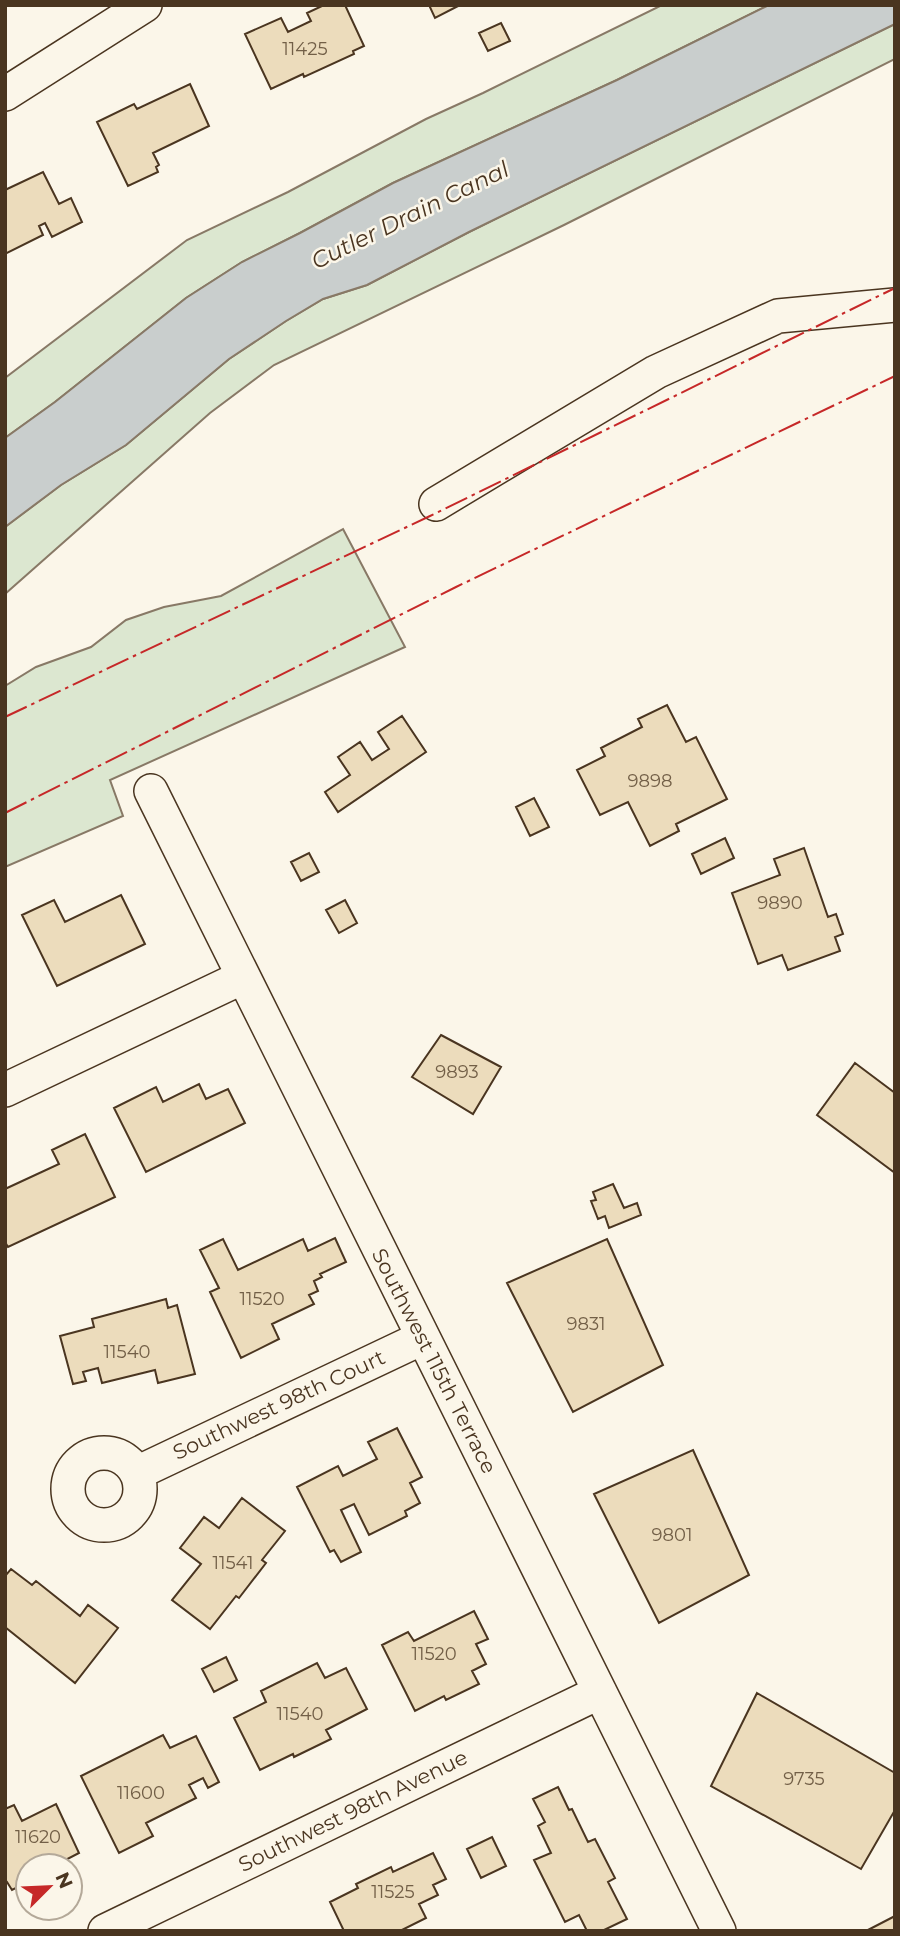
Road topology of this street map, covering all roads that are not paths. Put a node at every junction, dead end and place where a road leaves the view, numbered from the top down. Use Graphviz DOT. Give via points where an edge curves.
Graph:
graph roads {
  1 [pos="145,5"];
  2 [pos="5,94"];
  3 [pos="895,305"];
  4 [pos="436,503"];
  5 [pos="151,791"];
  6 [pos="243,977"];
  7 [pos="5,1090"];
  8 [pos="422,1338"];
  9 [pos="137,1473"];
  10 [pos="600,1692"];
  11 [pos="105,1931"];
  12 [pos="719,1931"];
  1 -- 2 [label="street"];
  3 -- 4 [label="street" via="778,316 656,372"];
  5 -- 6 [label="street, Southwest 115th Terrace"];
  6 -- 7 [label="street"];
  6 -- 8 [label="street, Southwest 115th Terrace"];
  8 -- 9 [label="street, Southwest 98th Court"];
  8 -- 10 [label="street, Southwest 115th Terrace"];
  10 -- 11 [label="street, Southwest 98th Avenue"];
  10 -- 12 [label="street, Southwest 115th Terrace"];
}
